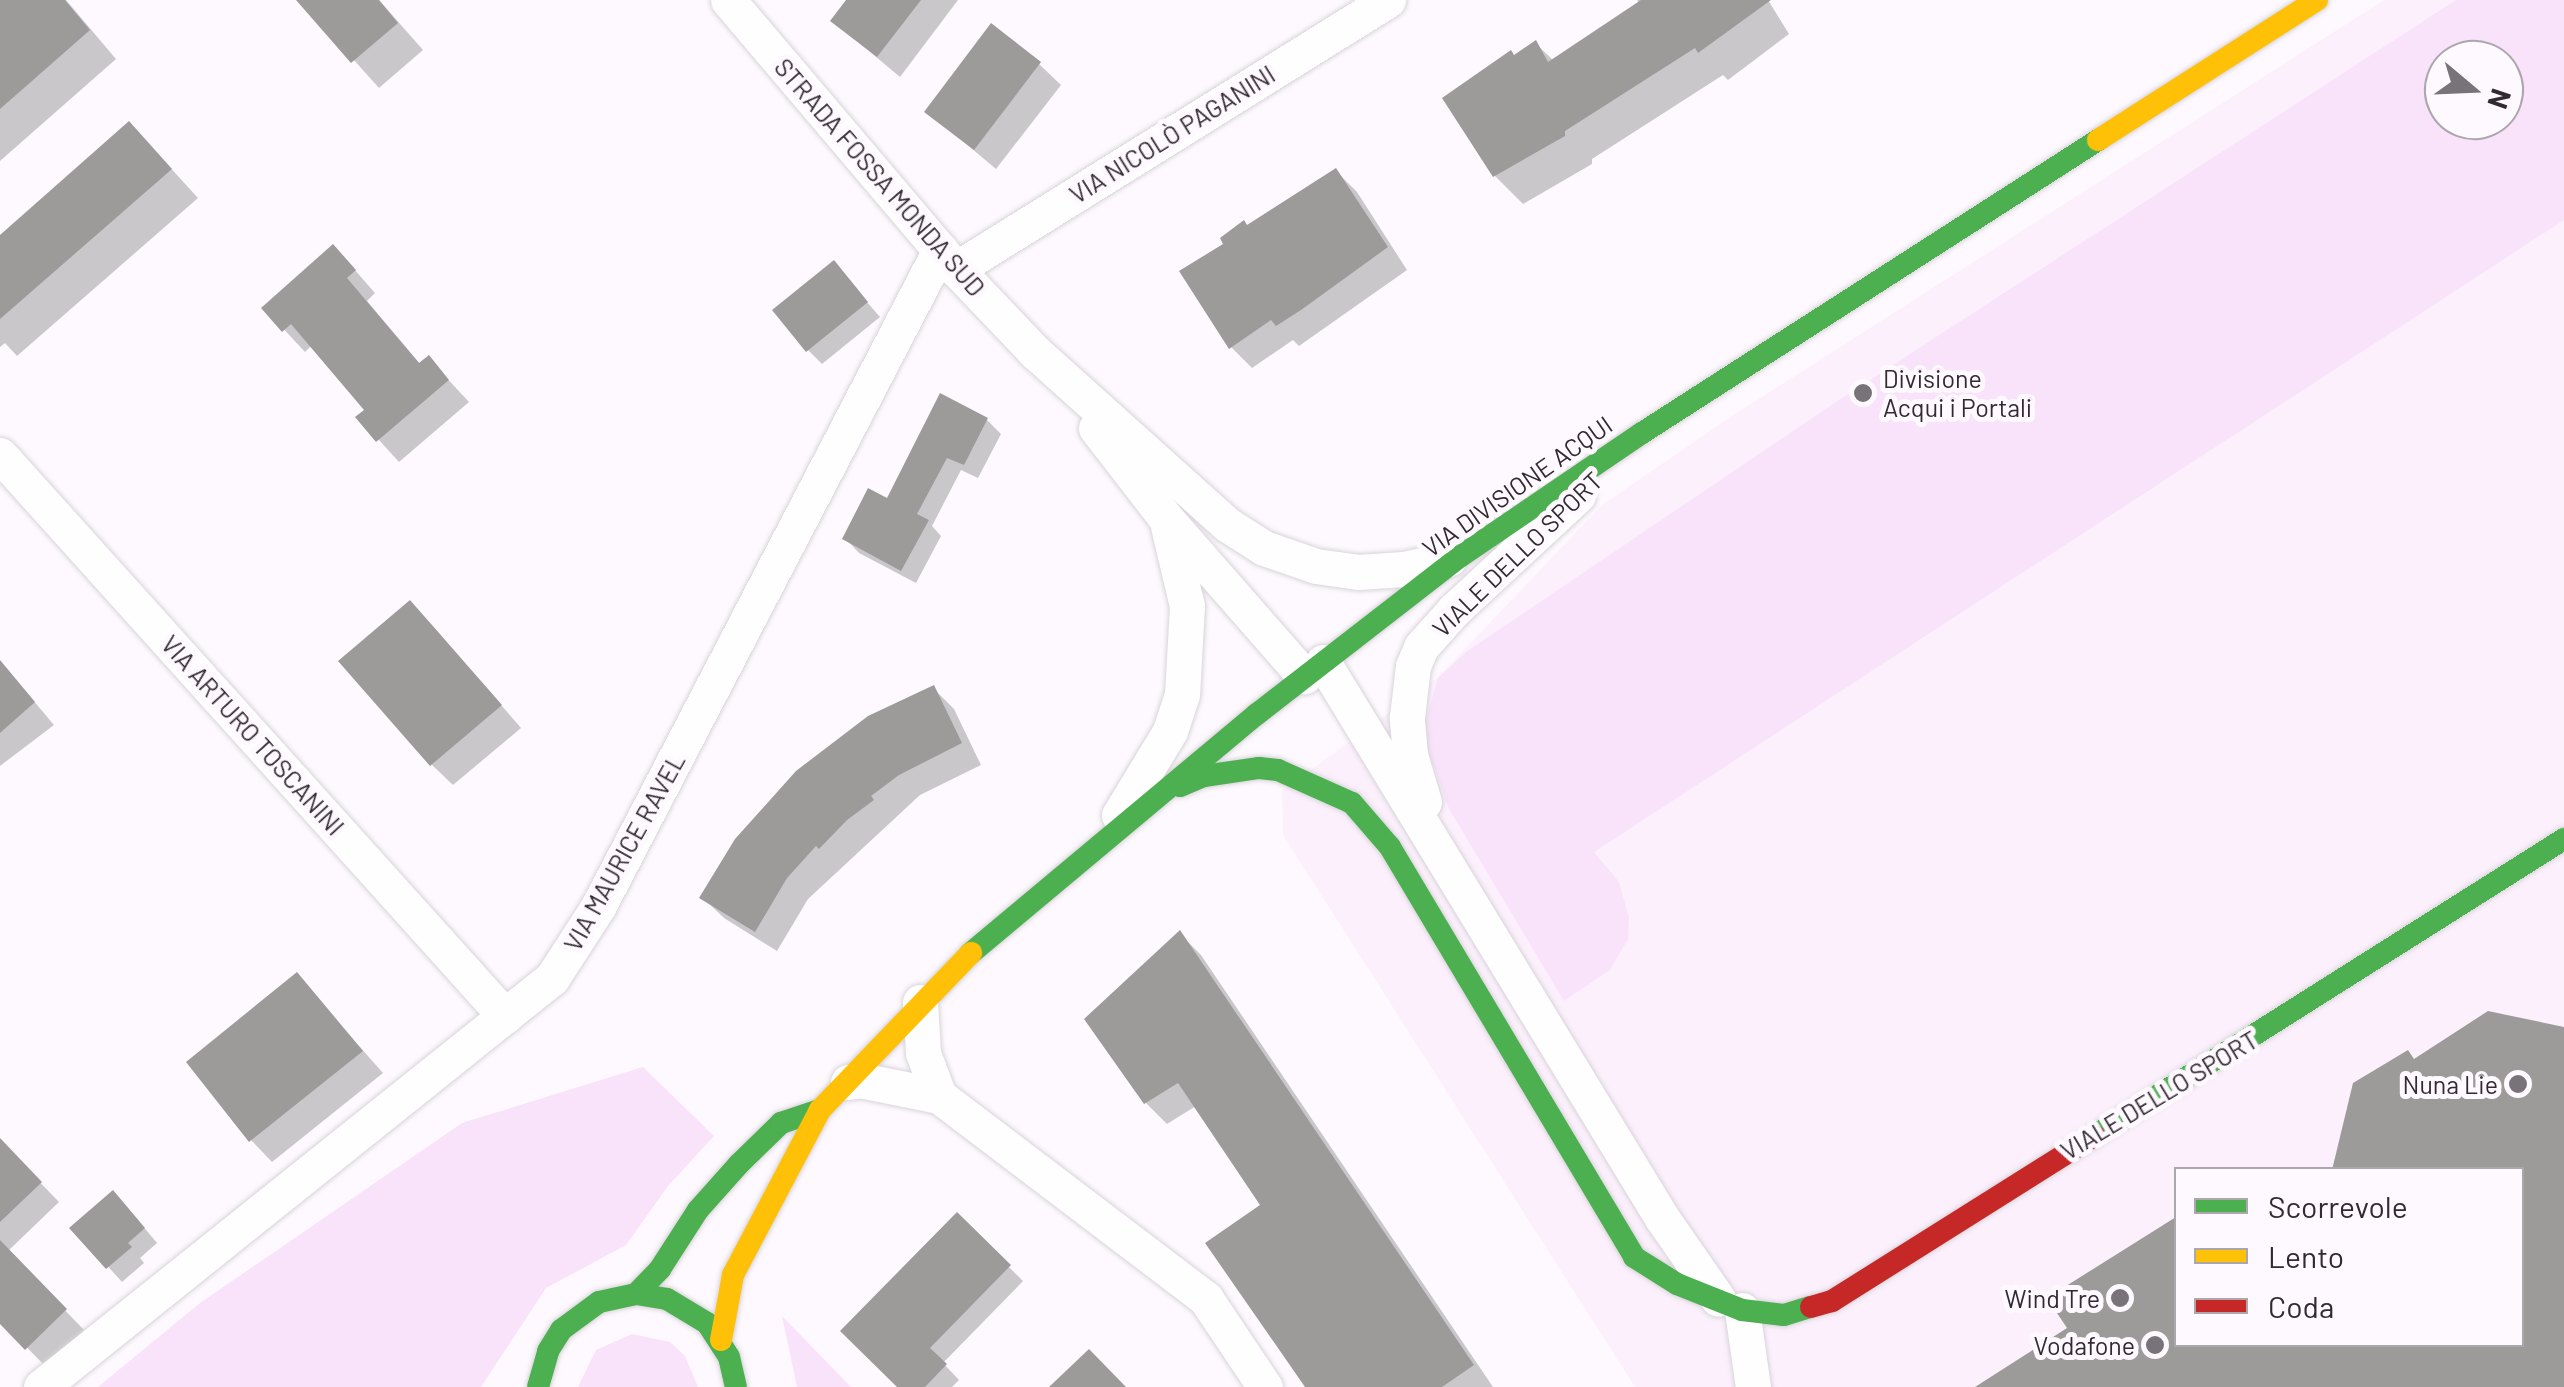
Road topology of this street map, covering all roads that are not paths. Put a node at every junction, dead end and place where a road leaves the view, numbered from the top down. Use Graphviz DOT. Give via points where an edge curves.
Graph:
graph roads {
  1 [pos="728,0"];
  2 [pos="1388,0"];
  3 [pos="2317,0"];
  4 [pos="948,260"];
  5 [pos="1035,352"];
  6 [pos="1642,432"];
  7 [pos="0,455"];
  8 [pos="1164,516"];
  9 [pos="1461,556"];
  10 [pos="1313,669"];
  11 [pos="1156,797"];
  12 [pos="2564,840"];
  13 [pos="1088,856"];
  14 [pos="1444,859"];
  15 [pos="920,1002"];
  16 [pos="506,1016"];
  17 [pos="848,1082"];
  18 [pos="940,1096"];
  19 [pos="820,1110"];
  20 [pos="636,1294"];
  21 [pos="1730,1305"];
  22 [pos="721,1340"];
  23 [pos="41,1387"];
  24 [pos="538,1387"];
  25 [pos="736,1387"];
  26 [pos="1265,1387"];
  27 [pos="1752,1387"];
  1 -- 4 [label="street, STRADA FOSSA MONDA SUD"];
  2 -- 4 [label="street, VIA NICOLÒ PAGANINI"];
  3 -- 6 [label="main road, VIA DIVISIONE ACQUI"];
  4 -- 5 [label="street, STRADA FOSSA MONDA SUD"];
  4 -- 16 [label="street, VIA MAURICE RAVEL" via="579,940 552,978"];
  5 -- 8 [label="street, STRADA FOSSA MONDA SUD"];
  5 -- 9 [label="street, STRADA FOSSA MONDA SUD" via="1175,480 1264,548 1358,572 1404,570"];
  6 -- 9 [label="main road, VIA DIVISIONE ACQUI"];
  6 -- 14 [label="street, VIALE DELLO SPORT" via="1421,647 1408,690 1410,755"];
  7 -- 16 [label="street, VIA ARTURO TOSCANINI"];
  8 -- 10 [label="street, STRADA FOSSA MONDA SUD"];
  8 -- 13 [label="street" via="1188,606 1182,695 1154,762"];
  9 -- 10 [label="main road, VIA DIVISIONE ACQUI"];
  10 -- 11 [label="main road, VIA DIVISIONE ACQUI"];
  10 -- 14 [label="street, VIALE DELLO SPORT"];
  11 -- 13 [label="main road, VIA DIVISIONE ACQUI"];
  11 -- 21 [label="main road, VIALE DELLO SPORT" via="1204,776 1259,768 1352,803 1390,847 1634,1257"];
  12 -- 21 [label="main road, VIALE DELLO SPORT" via="1832,1301 1784,1314"];
  13 -- 15 [label="main road, VIA DIVISIONE ACQUI"];
  14 -- 21 [label="street, VIALE DELLO SPORT" via="1662,1218"];
  15 -- 17 [label="main road, VIA DIVISIONE ACQUI"];
  15 -- 18 [label="street" via="922,1053"];
  16 -- 23 [label="street, VIA MAURICE RAVEL"];
  17 -- 18 [label="street"];
  17 -- 19 [label="main road, VIA DIVISIONE ACQUI"];
  18 -- 26 [label="street" via="1206,1299"];
  19 -- 20 [label="main road, VIA DIVISIONE ACQUI" via="782,1123 740,1164"];
  19 -- 22 [label="main road, VIA DIVISIONE ACQUI" via="732,1274"];
  20 -- 22 [label="main road" via="686,1307"];
  20 -- 24 [label="main road" via="599,1302 561,1330"];
  21 -- 27 [label="street, VIALE DELLO SPORT"];
  22 -- 25 [label="main road"];
}
